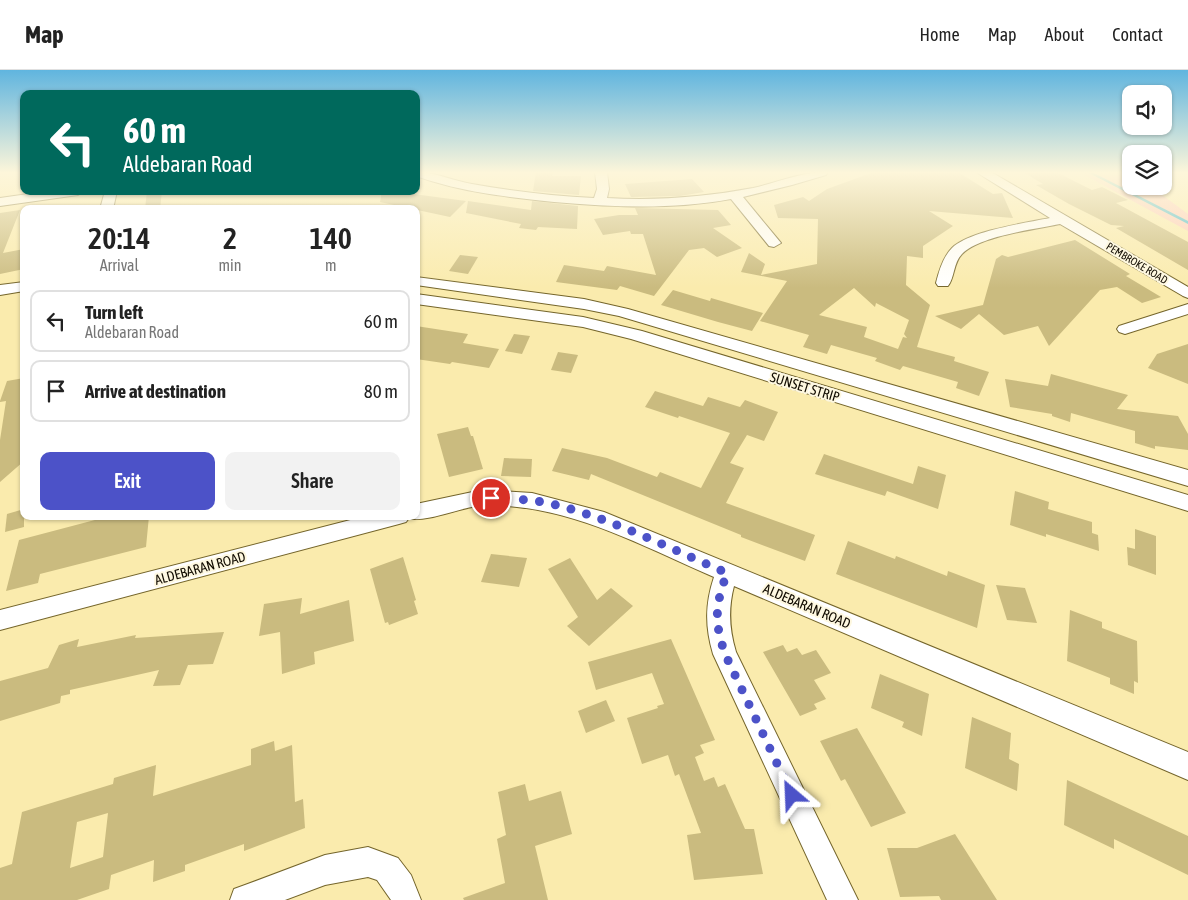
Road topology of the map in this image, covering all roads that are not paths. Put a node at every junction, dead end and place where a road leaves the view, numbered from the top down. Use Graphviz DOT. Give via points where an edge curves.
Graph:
graph roads {
  1 [pos="747,211"];
  2 [pos="1050,211"];
  3 [pos="1064,219"];
  4 [pos="774,243"];
  5 [pos="420,283"];
  6 [pos="943,283"];
  7 [pos="20,287"];
  8 [pos="0,290"];
  9 [pos="1188,293"];
  10 [pos="420,299"];
  11 [pos="1188,309"];
  12 [pos="1125,329"];
  13 [pos="1188,478"];
  14 [pos="1188,504"];
  15 [pos="420,511"];
  16 [pos="370,520"];
  17 [pos="356,522"];
  18 [pos="727,573"];
  19 [pos="0,620"];
  20 [pos="1188,766"];
  21 [pos="245,900"];
  22 [pos="406,900"];
  23 [pos="843,900"];
  1 -- 4 [label="street"];
  2 -- 3 [label="street, PEMBROKE ROAD"];
  3 -- 6 [label="street" via="981,239 957,250"];
  3 -- 9 [label="street, PEMBROKE ROAD"];
  5 -- 13 [label="street, SUNSET STRIP" via="622,312"];
  7 -- 8 [label="street"];
  10 -- 14 [label="street, SUNSET STRIP" via="566,319 636,334"];
  11 -- 12 [label="street"];
  15 -- 18 [label="street, ALDEBARAN ROAD" via="491,498 555,505 596,518"];
  16 -- 17 [label="street, ALDEBARAN ROAD"];
  17 -- 19 [label="street, ALDEBARAN ROAD"];
  18 -- 20 [label="street, ALDEBARAN ROAD"];
  18 -- 23 [label="street" via="717,612 718,631 725,654"];
  21 -- 22 [label="street" via="325,870 368,862 387,869"];
}
